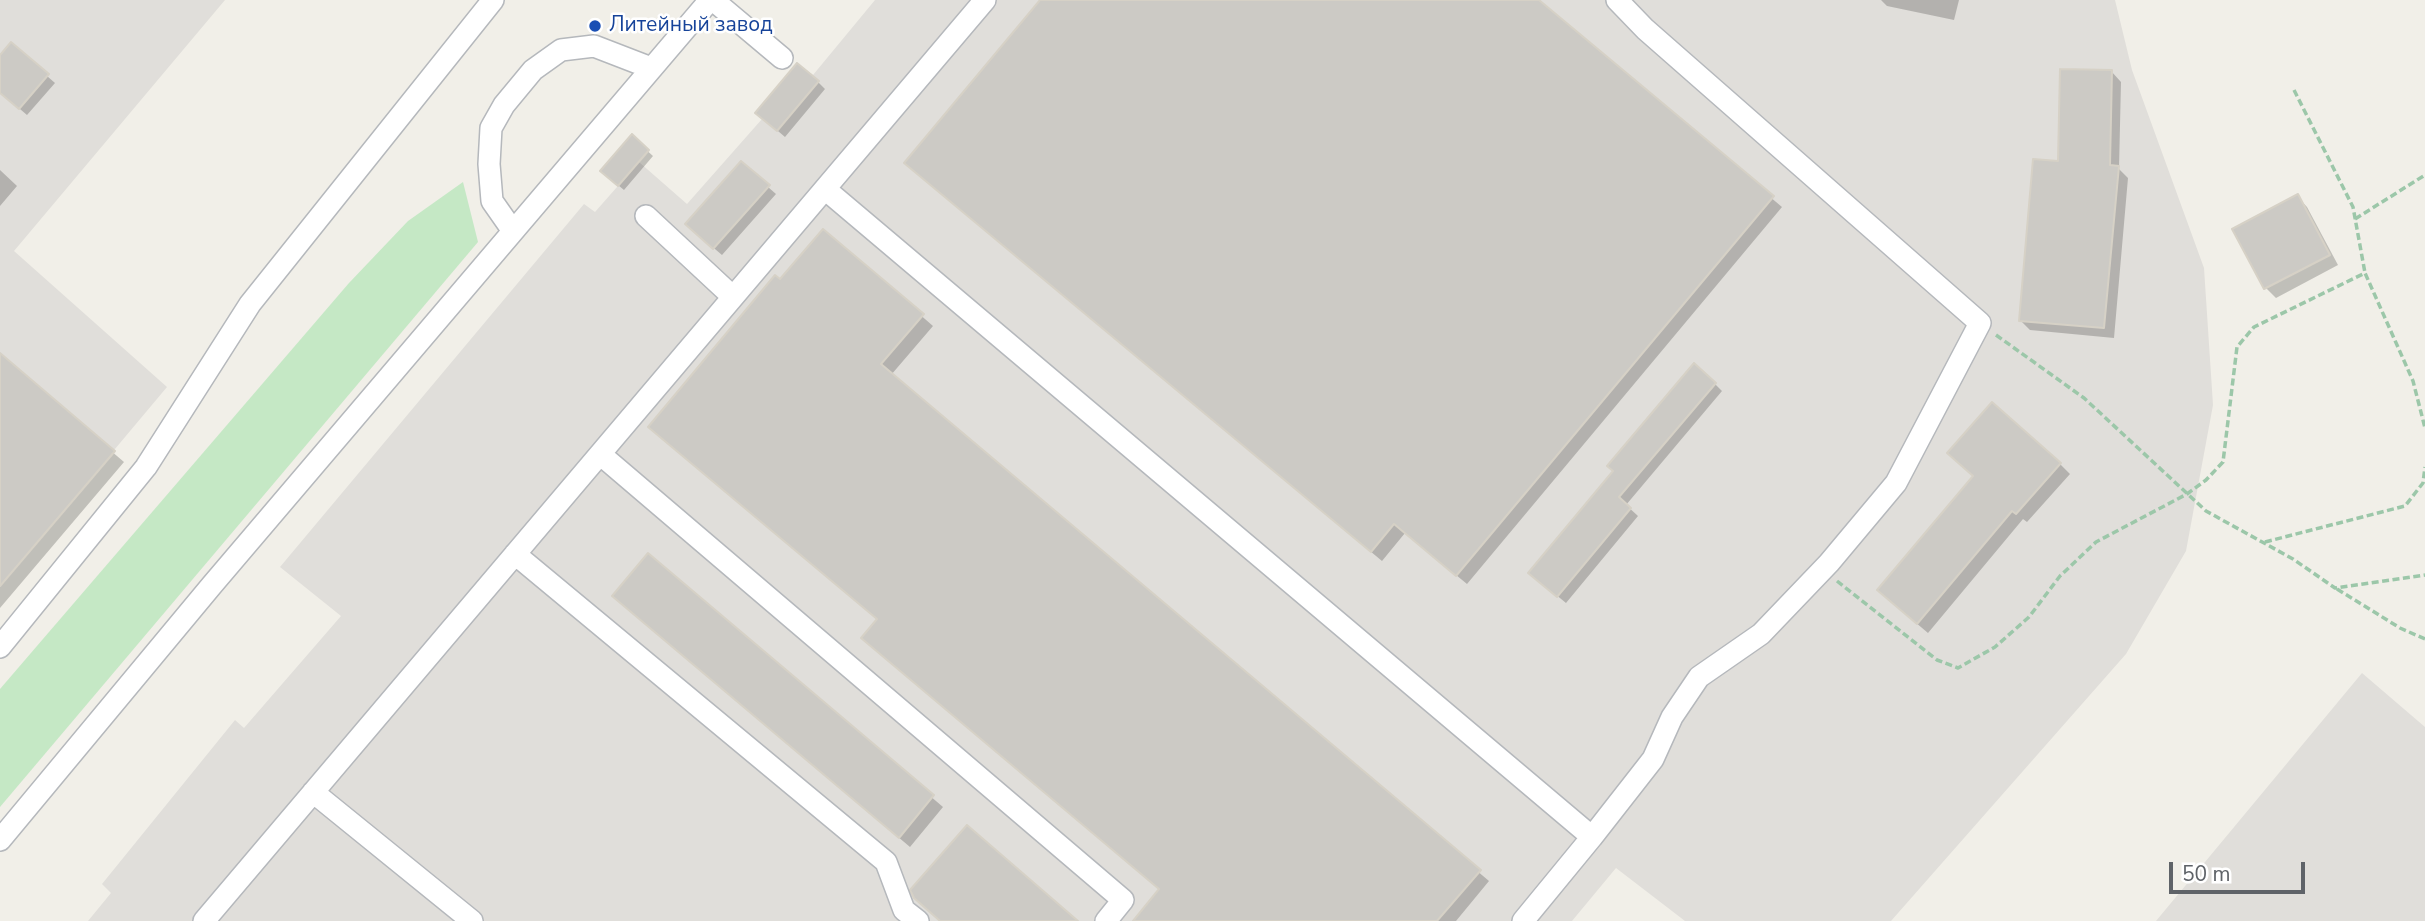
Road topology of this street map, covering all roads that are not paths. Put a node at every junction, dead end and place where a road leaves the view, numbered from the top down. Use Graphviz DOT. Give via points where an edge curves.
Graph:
graph roads {
  1 [pos="493,0"];
  2 [pos="712,0"];
  3 [pos="985,0"];
  4 [pos="1617,0"];
  5 [pos="782,58"];
  6 [pos="652,68"];
  7 [pos="825,189"];
  8 [pos="646,216"];
  9 [pos="513,231"];
  10 [pos="733,298"];
  11 [pos="600,454"];
  12 [pos="515,554"];
  13 [pos="0,647"];
  14 [pos="313,792"];
  15 [pos="1592,837"];
  16 [pos="0,840"];
  17 [pos="204,921"];
  18 [pos="472,921"];
  19 [pos="918,921"];
  20 [pos="1106,921"];
  21 [pos="1524,921"];
  1 -- 13 [label="street" via="250,304 146,467"];
  2 -- 5 [label="street"];
  2 -- 6 [label="street"];
  3 -- 7 [label="street"];
  4 -- 15 [label="street" via="1645,30 1980,323 1896,483 1762,634 1699,677 1672,717 1653,759"];
  6 -- 9 [label="street"];
  6 -- 9 [label="street" via="594,46 561,50 533,70 491,128 492,201"];
  7 -- 10 [label="street"];
  7 -- 15 [label="street"];
  8 -- 10 [label="street"];
  9 -- 16 [label="street"];
  10 -- 11 [label="street"];
  11 -- 12 [label="street"];
  11 -- 20 [label="street" via="1123,900"];
  12 -- 14 [label="street"];
  12 -- 19 [label="street" via="886,862 904,910"];
  14 -- 17 [label="street"];
  14 -- 18 [label="street"];
  15 -- 21 [label="street"];
}
